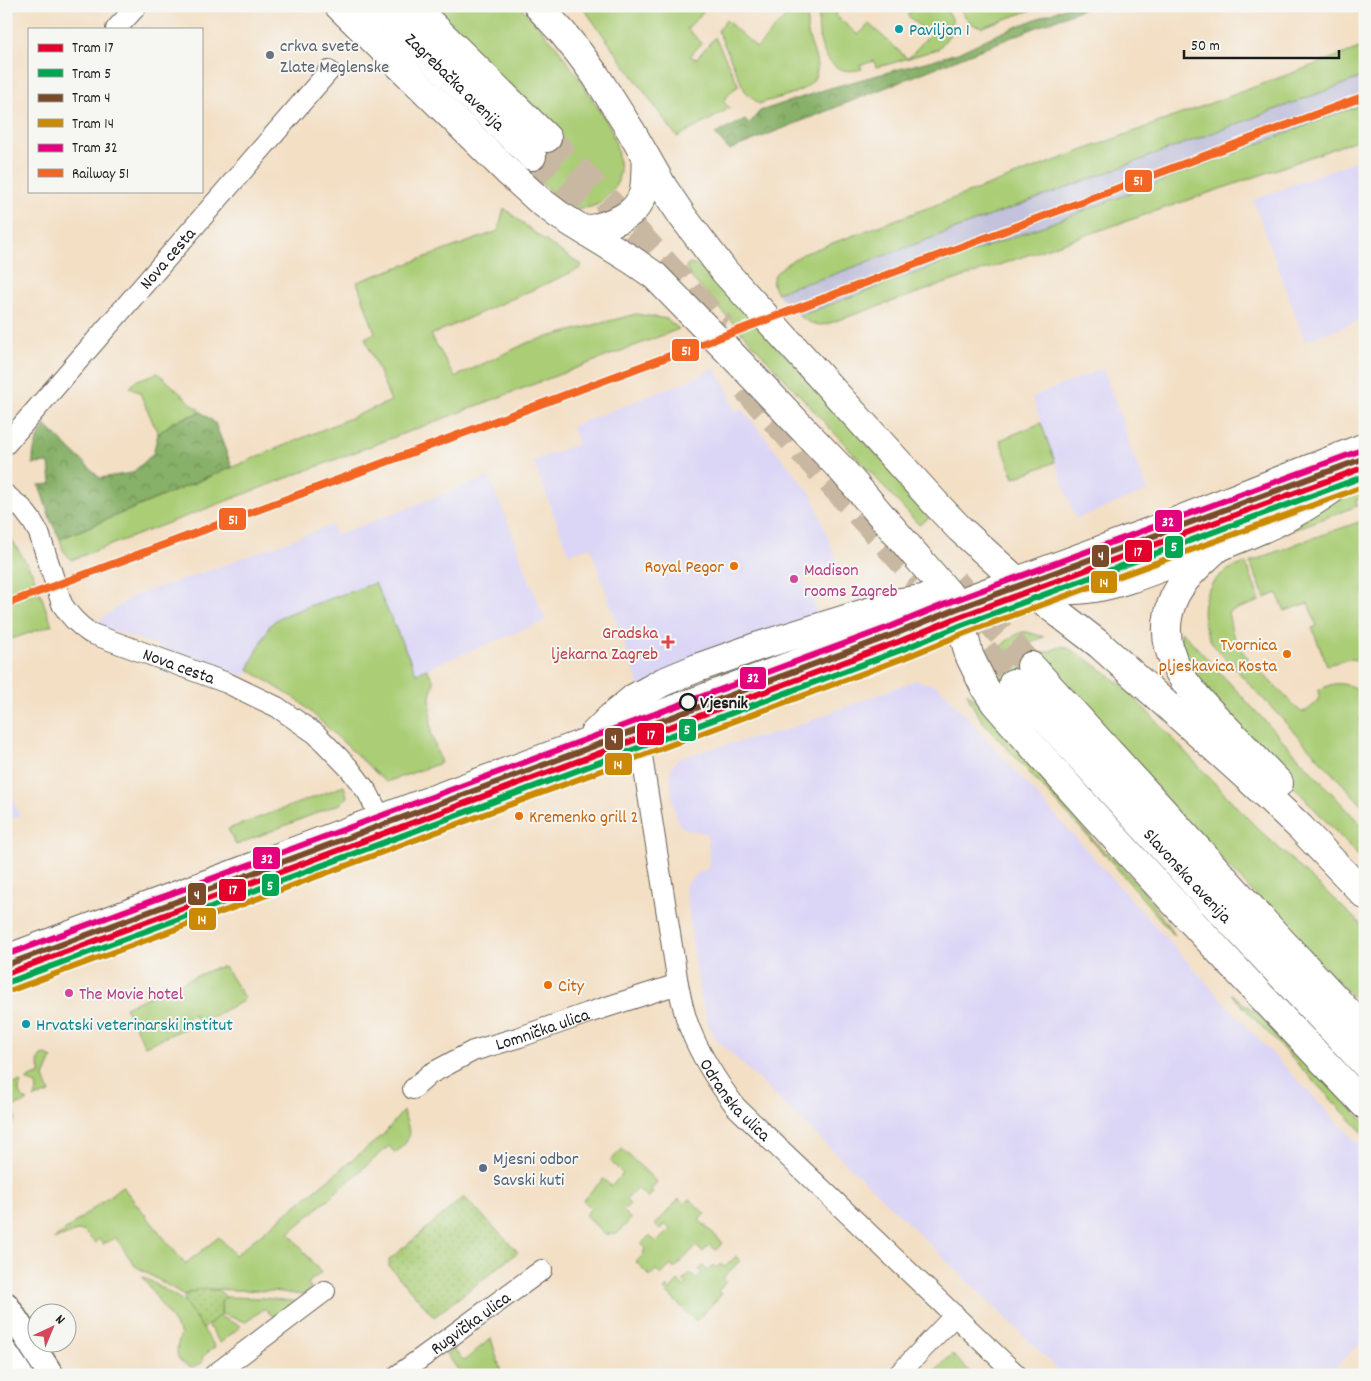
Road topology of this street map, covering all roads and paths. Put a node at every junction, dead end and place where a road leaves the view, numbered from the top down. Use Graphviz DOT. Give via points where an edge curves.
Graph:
graph roads {
  1 [pos="137,6"];
  2 [pos="339,6"];
  3 [pos="378,6"];
  4 [pos="412,6"];
  5 [pos="538,6"];
  6 [pos="117,28"];
  7 [pos="329,71"];
  8 [pos="646,158"];
  9 [pos="586,231"];
  10 [pos="6,444"];
  11 [pos="1365,448"];
  12 [pos="1365,465"];
  13 [pos="6,494"];
  14 [pos="1217,548"];
  15 [pos="1017,581"];
  16 [pos="956,604"];
  17 [pos="631,726"];
  18 [pos="584,744"];
  19 [pos="381,819"];
  20 [pos="1362,892"];
  21 [pos="6,958"];
  22 [pos="678,984"];
  23 [pos="1365,1030"];
  24 [pos="1365,1064"];
  25 [pos="413,1089"];
  26 [pos="1365,1105"];
  27 [pos="542,1270"];
  28 [pos="326,1291"];
  29 [pos="6,1305"];
  30 [pos="955,1315"];
  31 [pos="6,1354"];
  32 [pos="20,1375"];
  33 [pos="51,1375"];
  34 [pos="214,1375"];
  35 [pos="398,1375"];
  36 [pos="898,1375"];
  37 [pos="1016,1375"];
  1 -- 6 [label="street"];
  2 -- 9 [label="main road" via="522,186 558,215"];
  3 -- 4 [label="main road, Zagrebačka avenija" via="539,147"];
  5 -- 8 [label="main road" via="579,53"];
  7 -- 10 [label="street, Nova cesta"];
  8 -- 9 [label="main road" via="643,193 636,206 619,221"];
  8 -- 15 [label="main road" via="683,217 743,293 943,511"];
  9 -- 16 [label="main road" via="644,268 669,290 843,471"];
  11 -- 15 [label="main road"];
  12 -- 14 [label="main road" via="1291,515"];
  13 -- 19 [label="street, Nova cesta" via="32,520 62,604 79,625 90,633 227,683 277,707 316,734 349,768 368,793"];
  14 -- 15 [label="main road" via="1091,590 1039,588"];
  14 -- 20 [label="main road" via="1193,571 1173,602 1167,633 1173,662 1186,684 1214,716 1338,844"];
  15 -- 16 [label="main road"];
  15 -- 20 [label="main road" via="1100,645 1243,773"];
  16 -- 17 [label="main road"];
  16 -- 18 [label="main road" via="929,598 900,602 697,668 634,698"];
  16 -- 26 [label="main road" via="969,655 996,703 1134,860"];
  17 -- 18 [label="main road"];
  17 -- 22 [label="street, Odranska ulica" via="642,754"];
  18 -- 19 [label="main road"];
  19 -- 21 [label="main road"];
  22 -- 25 [label="street, Lomnička ulica" via="473,1051 430,1074"];
  22 -- 30 [label="street, Odranska ulica" via="690,1030 736,1107"];
  23 -- 24 [label="main road, Slavonska avenija" via="1022,675 1199,888"];
  27 -- 35 [label="street, Rugvička ulica"];
  28 -- 34 [label="street"];
  29 -- 33 [label="street"];
  30 -- 36 [label="street"];
  30 -- 37 [label="street, Odranska ulica"];
  31 -- 32 [label="street"];
}
